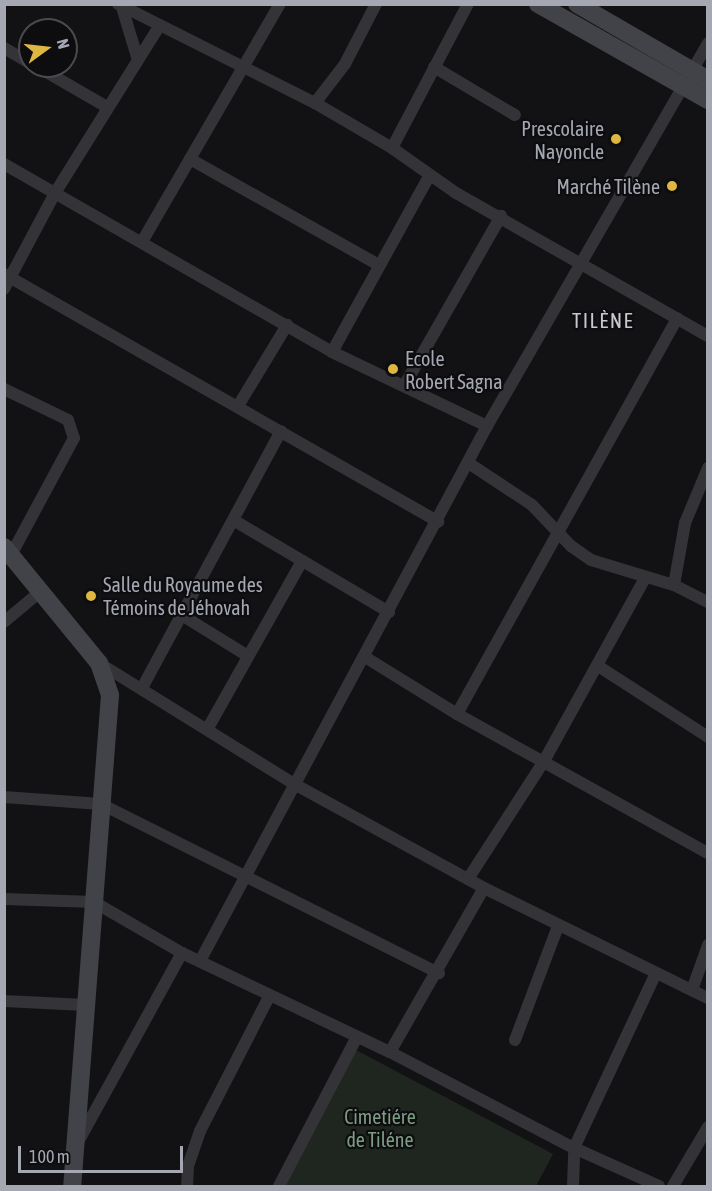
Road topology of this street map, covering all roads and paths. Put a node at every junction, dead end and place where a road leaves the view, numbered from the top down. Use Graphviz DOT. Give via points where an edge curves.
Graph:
graph roads {
  1 [pos="280,4"];
  2 [pos="376,4"];
  3 [pos="468,4"];
  4 [pos="538,4"];
  5 [pos="577,4"];
  6 [pos="120,6"];
  7 [pos="160,25"];
  8 [pos="708,43"];
  9 [pos="4,48"];
  10 [pos="18,56"];
  11 [pos="136,57"];
  12 [pos="434,67"];
  13 [pos="245,68"];
  14 [pos="57,78"];
  15 [pos="685,78"];
  16 [pos="708,80"];
  17 [pos="708,100"];
  18 [pos="315,103"];
  19 [pos="107,107"];
  20 [pos="515,115"];
  21 [pos="392,148"];
  22 [pos="190,159"];
  23 [pos="4,164"];
  24 [pos="429,176"];
  25 [pos="55,193"];
  26 [pos="501,216"];
  27 [pos="143,240"];
  28 [pos="579,262"];
  29 [pos="379,265"];
  30 [pos="8,276"];
  31 [pos="4,289"];
  32 [pos="677,318"];
  33 [pos="287,325"];
  34 [pos="708,336"];
  35 [pos="332,352"];
  36 [pos="404,386"];
  37 [pos="4,390"];
  38 [pos="238,406"];
  39 [pos="487,426"];
  40 [pos="281,431"];
  41 [pos="470,464"];
  42 [pos="708,468"];
  43 [pos="235,521"];
  44 [pos="438,522"];
  45 [pos="560,534"];
  46 [pos="8,551"];
  47 [pos="302,561"];
  48 [pos="645,578"];
  49 [pos="674,585"];
  50 [pos="41,591"];
  51 [pos="708,602"];
  52 [pos="389,612"];
  53 [pos="180,614"];
  54 [pos="4,622"];
  55 [pos="248,656"];
  56 [pos="365,657"];
  57 [pos="99,663"];
  58 [pos="598,666"];
  59 [pos="142,688"];
  60 [pos="457,714"];
  61 [pos="208,728"];
  62 [pos="705,732"];
  63 [pos="544,761"];
  64 [pos="296,785"];
  65 [pos="4,797"];
  66 [pos="101,804"];
  67 [pos="708,853"];
  68 [pos="244,877"];
  69 [pos="468,879"];
  70 [pos="484,888"];
  71 [pos="4,899"];
  72 [pos="94,902"];
  73 [pos="558,926"];
  74 [pos="708,945"];
  75 [pos="182,953"];
  76 [pos="200,961"];
  77 [pos="439,973"];
  78 [pos="656,973"];
  79 [pos="692,990"];
  80 [pos="269,997"];
  81 [pos="708,998"];
  82 [pos="4,1001"];
  83 [pos="85,1005"];
  84 [pos="357,1037"];
  85 [pos="515,1040"];
  86 [pos="390,1052"];
  87 [pos="708,1127"];
  88 [pos="74,1148"];
  89 [pos="574,1148"];
  90 [pos="72,1186"];
  91 [pos="187,1186"];
  92 [pos="279,1186"];
  93 [pos="573,1186"];
  94 [pos="659,1186"];
  95 [pos="673,1186"];
  1 -- 13 [label="street"];
  2 -- 18 [label="street" via="345,64"];
  3 -- 12 [label="street"];
  4 -- 15 [label="main road"];
  5 -- 15 [label="main road"];
  6 -- 7 [label="street"];
  6 -- 11 [label="street"];
  7 -- 11 [label="street"];
  7 -- 13 [label="street"];
  8 -- 15 [label="street"];
  9 -- 10 [label="street"];
  11 -- 19 [label="street"];
  12 -- 20 [label="street"];
  12 -- 21 [label="street"];
  13 -- 18 [label="street"];
  13 -- 22 [label="street"];
  14 -- 19 [label="street"];
  15 -- 16 [label="main road"];
  15 -- 17 [label="main road"];
  15 -- 28 [label="street"];
  18 -- 21 [label="street"];
  19 -- 25 [label="street"];
  21 -- 24 [label="street"];
  22 -- 27 [label="street"];
  22 -- 29 [label="street"];
  23 -- 25 [label="street"];
  24 -- 26 [label="street"];
  24 -- 29 [label="street"];
  25 -- 27 [label="street"];
  25 -- 30 [label="street"];
  26 -- 28 [label="street"];
  26 -- 36 [label="street"];
  27 -- 33 [label="street"];
  28 -- 32 [label="street"];
  28 -- 39 [label="street"];
  29 -- 35 [label="street"];
  30 -- 31 [label="street"];
  30 -- 38 [label="street"];
  32 -- 34 [label="street"];
  32 -- 45 [label="street"];
  33 -- 35 [label="street"];
  33 -- 38 [label="street"];
  35 -- 36 [label="street"];
  36 -- 39 [label="street"];
  37 -- 46 [label="street" via="68,420 74,438"];
  38 -- 40 [label="street"];
  39 -- 41 [label="street"];
  40 -- 43 [label="street"];
  40 -- 44 [label="street"];
  41 -- 44 [label="street"];
  41 -- 45 [label="street" via="532,505"];
  42 -- 49 [label="street" via="685,523"];
  43 -- 47 [label="street"];
  43 -- 53 [label="street"];
  44 -- 52 [label="street"];
  45 -- 48 [label="street" via="591,560"];
  45 -- 60 [label="street"];
  46 -- 50 [label="main road"];
  47 -- 52 [label="street"];
  47 -- 55 [label="street"];
  48 -- 49 [label="street"];
  48 -- 58 [label="street"];
  49 -- 51 [label="street"];
  50 -- 54 [label="street"];
  50 -- 57 [label="main road"];
  52 -- 56 [label="street"];
  53 -- 55 [label="street"];
  53 -- 59 [label="street"];
  55 -- 61 [label="street"];
  56 -- 60 [label="street"];
  56 -- 64 [label="street"];
  57 -- 59 [label="street"];
  57 -- 66 [label="main road" via="110,695 111,716"];
  58 -- 62 [label="street"];
  58 -- 63 [label="street"];
  59 -- 61 [label="street"];
  60 -- 63 [label="street"];
  61 -- 64 [label="street"];
  63 -- 67 [label="street"];
  63 -- 69 [label="street"];
  64 -- 68 [label="street"];
  64 -- 69 [label="street"];
  65 -- 66 [label="street"];
  66 -- 68 [label="street"];
  66 -- 72 [label="main road"];
  68 -- 76 [label="street"];
  68 -- 77 [label="street"];
  69 -- 70 [label="street"];
  70 -- 73 [label="street"];
  70 -- 77 [label="street"];
  71 -- 72 [label="street"];
  72 -- 75 [label="street"];
  72 -- 83 [label="main road"];
  73 -- 78 [label="street"];
  73 -- 85 [label="street"];
  74 -- 79 [label="street"];
  75 -- 76 [label="street"];
  75 -- 88 [label="street"];
  76 -- 80 [label="street"];
  77 -- 86 [label="street"];
  78 -- 79 [label="street"];
  78 -- 89 [label="street"];
  79 -- 81 [label="street"];
  80 -- 84 [label="street"];
  80 -- 91 [label="street" via="200,1131 188,1166"];
  82 -- 83 [label="street"];
  83 -- 88 [label="main road"];
  84 -- 86 [label="street"];
  84 -- 92 [label="street"];
  86 -- 89 [label="street"];
  87 -- 95 [label="street"];
  88 -- 90 [label="main road"];
  89 -- 93 [label="street"];
  89 -- 94 [label="street"];
}
